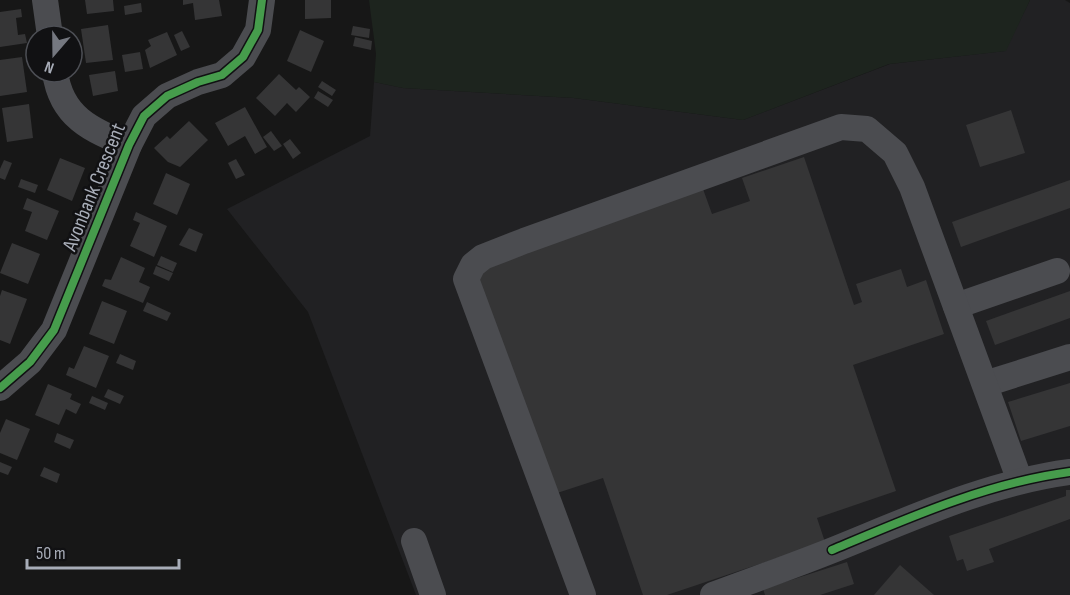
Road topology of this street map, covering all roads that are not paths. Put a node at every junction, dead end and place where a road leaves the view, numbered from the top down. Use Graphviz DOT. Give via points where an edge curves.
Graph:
graph roads {
  1 [pos="45,0"];
  2 [pos="262,0"];
  3 [pos="48,24"];
  4 [pos="57,84"];
  5 [pos="129,145"];
  6 [pos="1057,271"];
  7 [pos="956,306"];
  8 [pos="1070,357"];
  9 [pos="985,384"];
  10 [pos="0,388"];
  11 [pos="1070,472"];
  12 [pos="1020,481"];
  13 [pos="414,541"];
  14 [pos="434,595"];
  15 [pos="583,595"];
  16 [pos="713,595"];
  1 -- 3 [label="street"];
  2 -- 5 [label="street, Avonbank Crescent" via="258,30 243,57 222,75 167,96 144,116"];
  4 -- 5 [label="street" via="83,125"];
  5 -- 10 [label="street, Avonbank Crescent" via="54,330 30,362"];
  6 -- 7 [label="street"];
  7 -- 9 [label="street"];
  7 -- 15 [label="street" via="895,153 867,129 841,127 524,241 472,265 466,279"];
  8 -- 9 [label="street"];
  9 -- 12 [label="street"];
  11 -- 12 [label="street"];
  12 -- 16 [label="street" via="912,516"];
  13 -- 14 [label="street"];
}
